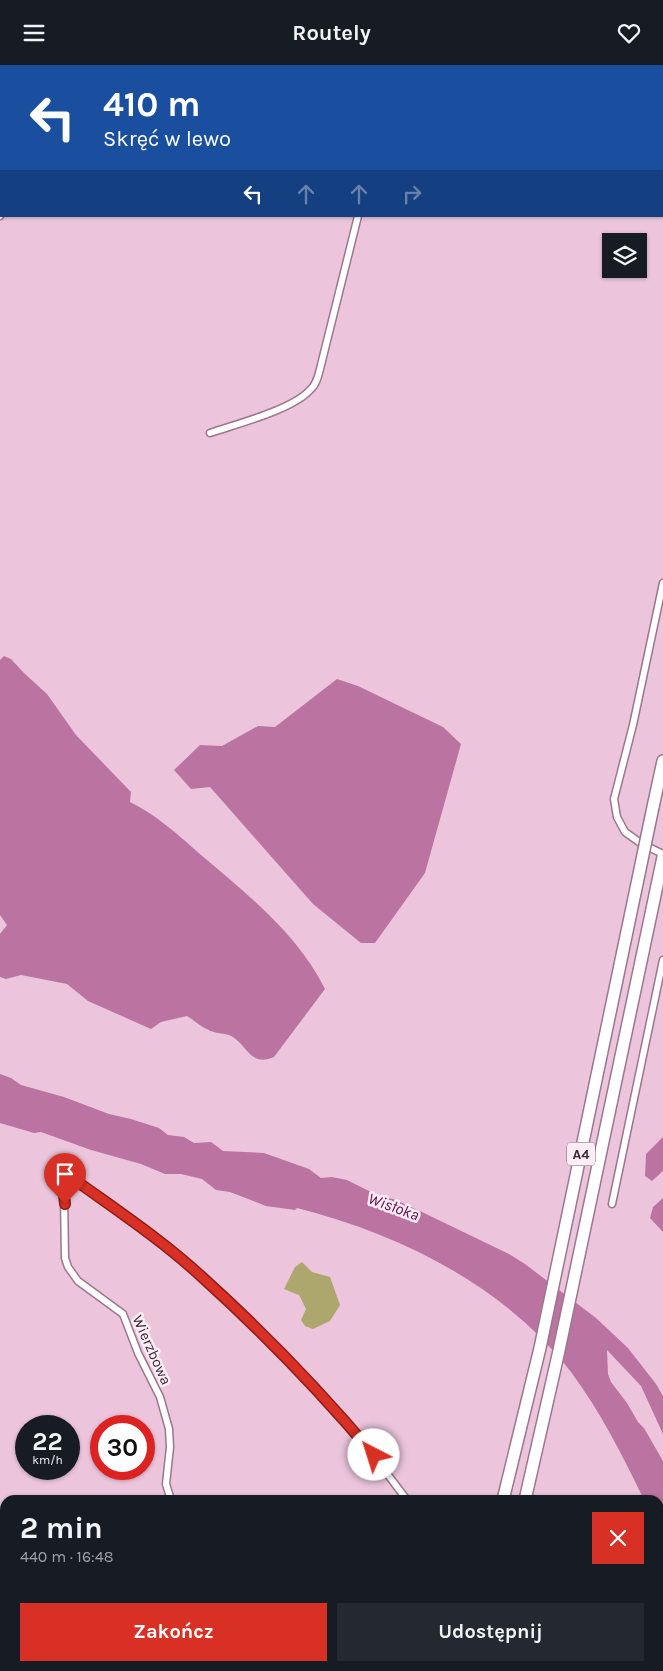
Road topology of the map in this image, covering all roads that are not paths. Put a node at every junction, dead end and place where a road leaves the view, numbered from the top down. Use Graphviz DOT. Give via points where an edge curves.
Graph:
graph roads {
  1 [pos="358,217"];
  2 [pos="210,433"];
  3 [pos="663,583"];
  4 [pos="663,761"];
  5 [pos="663,855"];
  6 [pos="663,960"];
  7 [pos="612,1204"];
  8 [pos="169,1495"];
  9 [pos="403,1495"];
  10 [pos="504,1495"];
  11 [pos="526,1495"];
  1 -- 2 [label="street" via="313,387 272,411"];
  3 -- 5 [label="street" via="614,799 617,817 625,832"];
  4 -- 10 [label="highway, A4, bridge" via="544,1329"];
  5 -- 11 [label="highway, A4"];
  6 -- 7 [label="street"];
  8 -- 9 [label="street, Wierzbowa" via="166,1484 169,1429 160,1397 123,1314 78,1281 68,1267 63,1241 64,1195 75,1180 201,1275 340,1415"];
}
